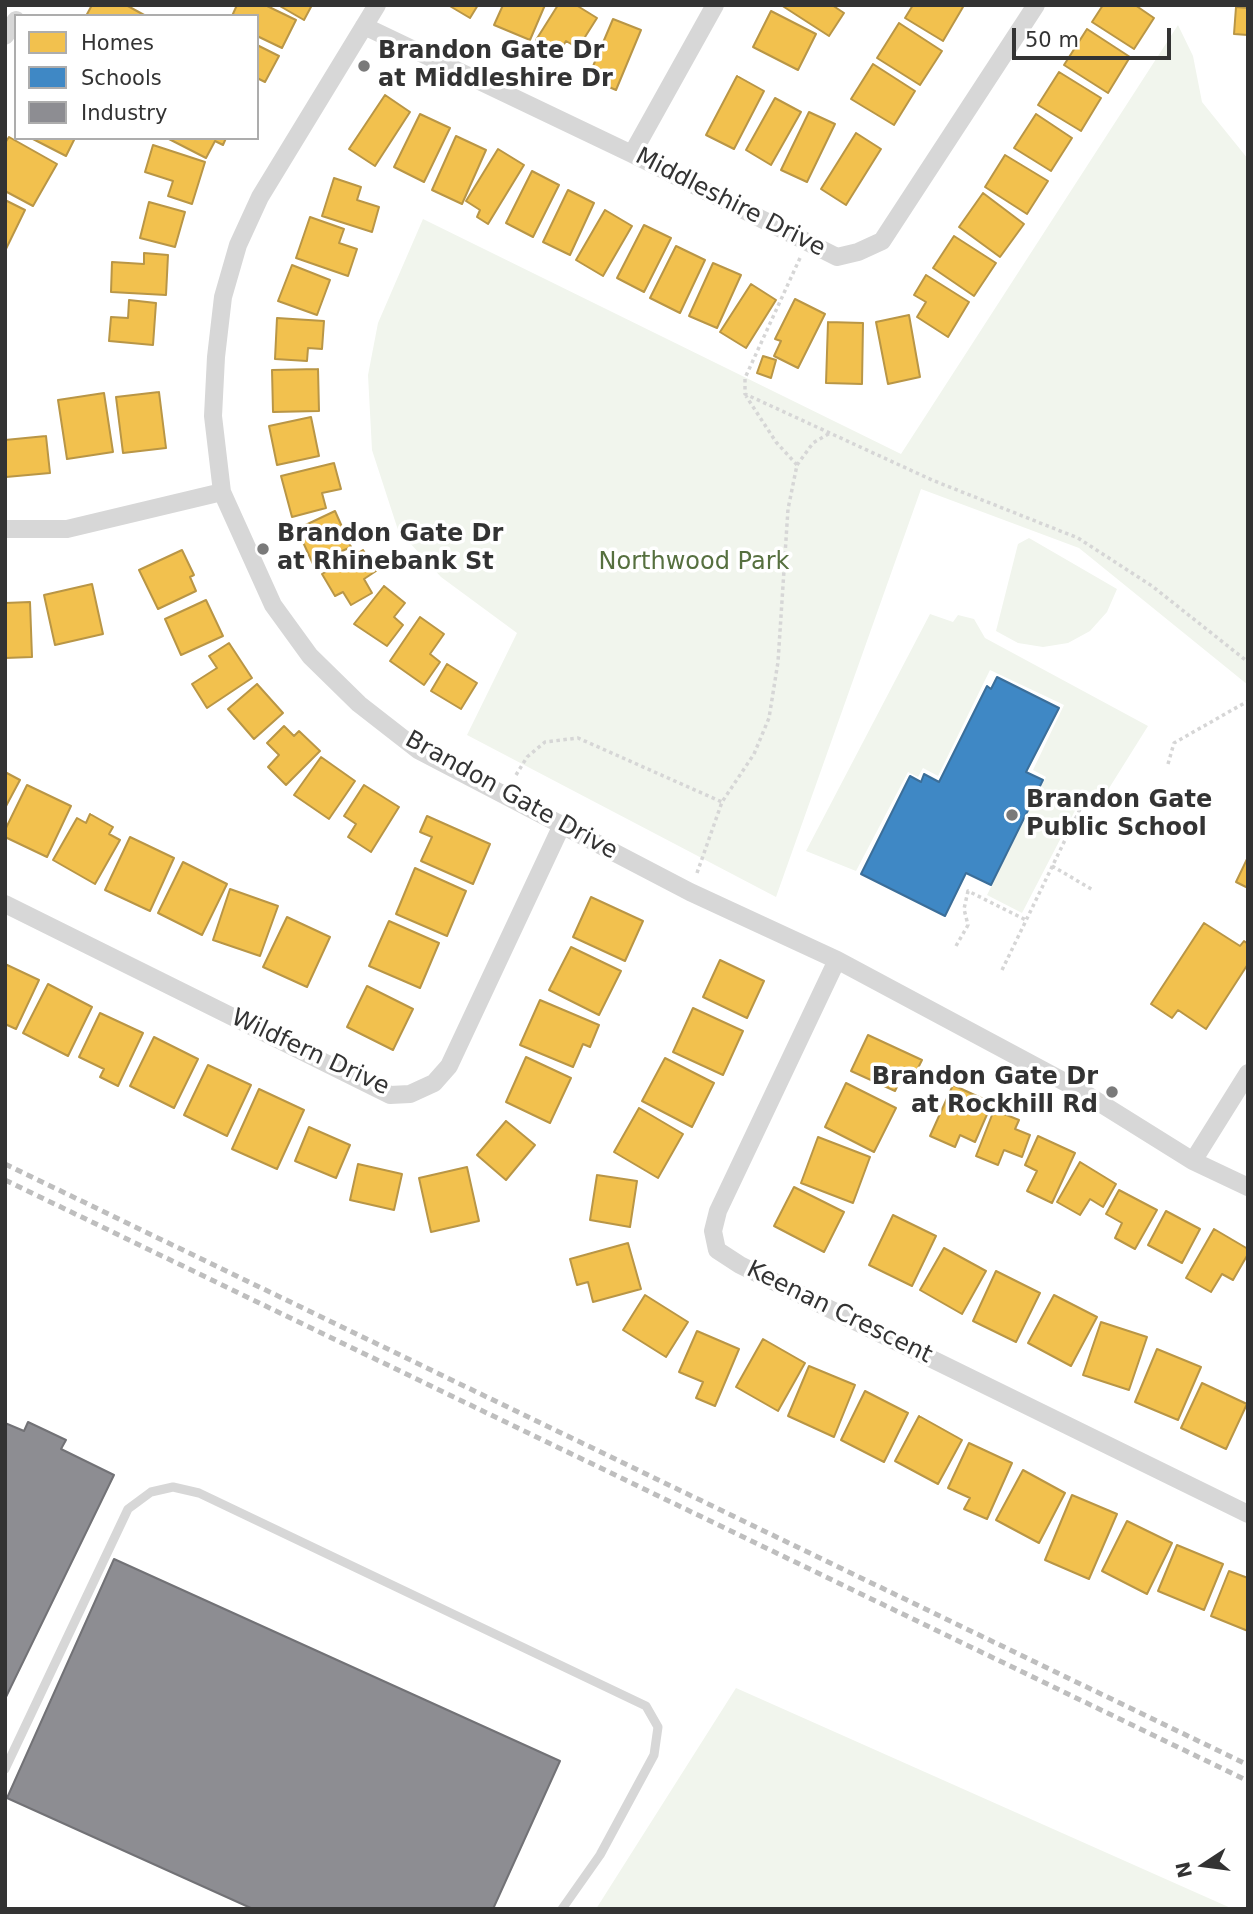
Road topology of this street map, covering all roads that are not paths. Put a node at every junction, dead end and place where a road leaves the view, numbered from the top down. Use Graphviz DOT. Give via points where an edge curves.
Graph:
graph roads {
  1 [pos="377,5"];
  2 [pos="715,5"];
  3 [pos="1036,5"];
  4 [pos="364,26"];
  5 [pos="632,154"];
  6 [pos="222,492"];
  7 [pos="5,529"];
  8 [pos="561,827"];
  9 [pos="5,904"];
  10 [pos="837,960"];
  11 [pos="1248,1073"];
  12 [pos="1193,1161"];
  13 [pos="1248,1187"];
  14 [pos="1248,1514"];
  15 [pos="5,1769"];
  16 [pos="562,1909"];
  1 -- 4 [label="street, Brandon Gate Drive"];
  2 -- 5 [label="street"];
  3 -- 5 [label="street, Middleshire Drive" via="882,241 858,252 837,257"];
  4 -- 5 [label="street, Middleshire Drive"];
  4 -- 6 [label="street, Brandon Gate Drive" via="260,197 238,245 223,297 216,357 213,416"];
  6 -- 7 [label="street" via="67,529"];
  6 -- 8 [label="street, Brandon Gate Drive" via="273,605 310,656 359,704 418,750"];
  8 -- 9 [label="street, Wildfern Drive" via="449,1066 433,1083 410,1094 390,1095"];
  8 -- 10 [label="street, Brandon Gate Drive"];
  10 -- 12 [label="street, Brandon Gate Drive" via="1076,1088"];
  10 -- 14 [label="street, Keenan Crescent" via="718,1211 713,1231 717,1250"];
  11 -- 12 [label="street"];
  12 -- 13 [label="street, Brandon Gate Drive"];
  15 -- 16 [label="lane" via="128,1509 151,1492 173,1487 199,1493 646,1706 658,1727 654,1755 600,1855"];
}
